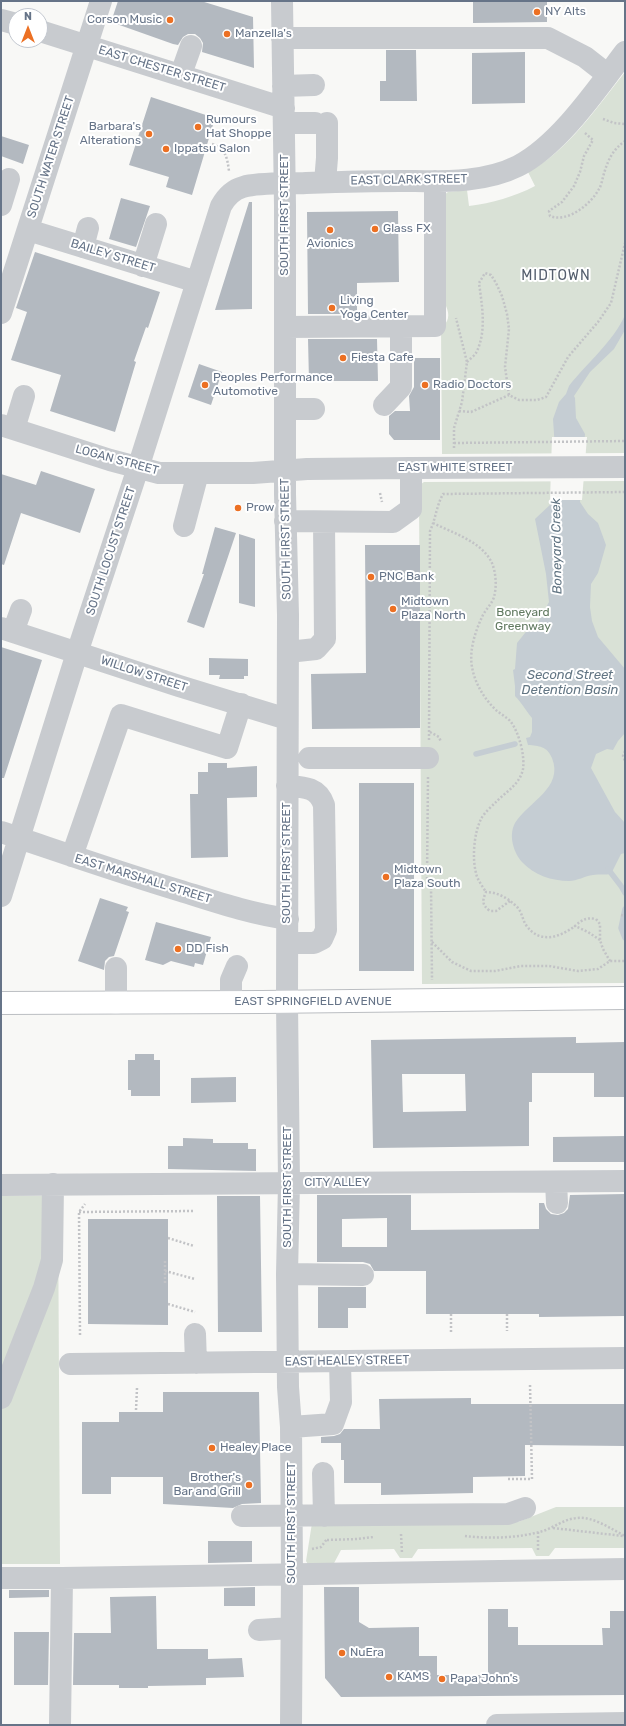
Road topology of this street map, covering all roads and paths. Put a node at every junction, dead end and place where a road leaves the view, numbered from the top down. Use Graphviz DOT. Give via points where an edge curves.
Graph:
graph roads {
  1 [pos="101,1"];
  2 [pos="282,1"];
  3 [pos="48,33"];
  4 [pos="282,38"];
  5 [pos="87,45"];
  6 [pos="191,46"];
  7 [pos="625,52"];
  8 [pos="181,74"];
  9 [pos="608,75"];
  10 [pos="283,86"];
  11 [pos="314,86"];
  12 [pos="284,116"];
  13 [pos="603,119"];
  14 [pos="625,124"];
  15 [pos="582,131"];
  16 [pos="625,140"];
  17 [pos="212,144"];
  18 [pos="229,174"];
  19 [pos="9,179"];
  20 [pos="435,181"];
  21 [pos="325,182"];
  22 [pos="285,183"];
  23 [pos="1,205"];
  24 [pos="156,224"];
  25 [pos="28,230"];
  26 [pos="625,243"];
  27 [pos="143,266"];
  28 [pos="198,282"];
  29 [pos="1,313"];
  30 [pos="454,313"];
  31 [pos="401,325"];
  32 [pos="285,327"];
  33 [pos="467,362"];
  34 [pos="509,395"];
  35 [pos="24,396"];
  36 [pos="384,405"];
  37 [pos="285,409"];
  38 [pos="314,409"];
  39 [pos="459,411"];
  40 [pos="7,427"];
  41 [pos="625,441"];
  42 [pos="138,468"];
  43 [pos="412,468"];
  44 [pos="621,468"];
  45 [pos="284,471"];
  46 [pos="198,473"];
  47 [pos="625,492"];
  48 [pos="285,521"];
  49 [pos="324,522"];
  50 [pos="184,526"];
  51 [pos="21,610"];
  52 [pos="7,630"];
  53 [pos="288,652"];
  54 [pos="77,653"];
  55 [pos="241,704"];
  56 [pos="287,719"];
  57 [pos="625,751"];
  58 [pos="309,758"];
  59 [pos="428,758"];
  60 [pos="625,761"];
  61 [pos="287,786"];
  62 [pos="10,835"];
  63 [pos="72,856"];
  64 [pos="486,892"];
  65 [pos="1,896"];
  66 [pos="510,901"];
  67 [pos="621,915"];
  68 [pos="625,916"];
  69 [pos="288,918"];
  70 [pos="575,926"];
  71 [pos="600,940"];
  72 [pos="432,941"];
  73 [pos="288,943"];
  74 [pos="610,961"];
  75 [pos="625,961"];
  76 [pos="237,966"];
  77 [pos="116,968"];
  78 [pos="625,998"];
  79 [pos="231,1002"];
  80 [pos="287,1002"];
  81 [pos="1,1003"];
  82 [pos="116,1003"];
  83 [pos="625,1181"];
  84 [pos="556,1182"];
  85 [pos="289,1183"];
  86 [pos="1,1184"];
  87 [pos="52,1184"];
  88 [pos="102,1184"];
  89 [pos="557,1203"];
  90 [pos="194,1211"];
  91 [pos="79,1212"];
  92 [pos="168,1238"];
  93 [pos="194,1246"];
  94 [pos="165,1261"];
  95 [pos="165,1271"];
  96 [pos="287,1274"];
  97 [pos="362,1275"];
  98 [pos="195,1279"];
  99 [pos="165,1283"];
  100 [pos="168,1304"];
  101 [pos="195,1312"];
  102 [pos="451,1314"];
  103 [pos="507,1314"];
  104 [pos="507,1331"];
  105 [pos="451,1332"];
  106 [pos="195,1334"];
  107 [pos="80,1335"];
  108 [pos="625,1358"];
  109 [pos="288,1362"];
  110 [pos="340,1362"];
  111 [pos="196,1363"];
  112 [pos="70,1364"];
  113 [pos="530,1384"];
  114 [pos="137,1388"];
  115 [pos="1,1398"];
  116 [pos="136,1410"];
  117 [pos="291,1427"];
  118 [pos="323,1473"];
  119 [pos="508,1479"];
  120 [pos="525,1508"];
  121 [pos="242,1516"];
  122 [pos="292,1516"];
  123 [pos="324,1526"];
  124 [pos="625,1536"];
  125 [pos="312,1549"];
  126 [pos="625,1569"];
  127 [pos="292,1574"];
  128 [pos="1,1578"];
  129 [pos="62,1578"];
  130 [pos="291,1628"];
  131 [pos="259,1630"];
  132 [pos="625,1724"];
  133 [pos="60,1725"];
  134 [pos="290,1725"];
  135 [pos="497,1725"];
  1 -- 5 [label="street, SOUTH WATER STREET"];
  2 -- 4 [label="street, SOUTH FIRST STREET"];
  3 -- 5 [label="street, EAST CHESTER STREET"];
  4 -- 9 [label="street" via="548,38 585,57"];
  4 -- 10 [label="street, SOUTH FIRST STREET"];
  5 -- 8 [label="street, EAST CHESTER STREET"];
  5 -- 25 [label="street, SOUTH WATER STREET"];
  6 -- 8 [label="street"];
  7 -- 9 [label="street, EAST CLARK STREET"];
  8 -- 12 [label="street, EAST CHESTER STREET"];
  9 -- 20 [label="street, EAST CLARK STREET" via="564,130 536,155 518,166 496,174 459,181"];
  10 -- 11 [label="street"];
  10 -- 12 [label="street, SOUTH FIRST STREET"];
  12 -- 21 [label="street, EAST CHESTER STREET" via="321,123 327,158"];
  12 -- 22 [label="street, SOUTH FIRST STREET"];
  13 -- 14 [label="path"];
  15 -- 16 [label="path" via="593,140 584,156 574,186 562,202 549,211 550,216 568,216 591,199 599,189 608,160 616,147"];
  17 -- 18 [label="path" via="219,147 227,156"];
  19 -- 23 [label="street"];
  20 -- 21 [label="street, EAST CLARK STREET"];
  20 -- 31 [label="street" via="435,326"];
  21 -- 22 [label="street, EAST CLARK STREET"];
  22 -- 28 [label="street, SOUTH LOCUST STREET" via="243,187 227,196 221,206"];
  22 -- 32 [label="street, SOUTH FIRST STREET"];
  24 -- 27 [label="street"];
  25 -- 27 [label="street, BAILEY STREET" via="85,237"];
  25 -- 29 [label="street, SOUTH WATER STREET"];
  26 -- 34 [label="path" via="611,303 568,357 546,397 520,400"];
  27 -- 28 [label="street, BAILEY STREET"];
  28 -- 42 [label="street, SOUTH LOCUST STREET"];
  30 -- 33 [label="path"];
  31 -- 32 [label="street"];
  31 -- 36 [label="street" via="401,387"];
  32 -- 37 [label="street, SOUTH FIRST STREET"];
  33 -- 34 [label="path" via="476,354 482,328 479,283 485,273 496,283 508,314 505,367"];
  33 -- 39 [label="path"];
  34 -- 39 [label="path" via="470,412"];
  35 -- 40 [label="street"];
  37 -- 38 [label="street"];
  37 -- 45 [label="street, SOUTH FIRST STREET"];
  39 -- 41 [label="path" via="454,428 454,443"];
  40 -- 42 [label="street, LOGAN STREET"];
  42 -- 46 [label="street, LOGAN STREET" via="159,473"];
  42 -- 54 [label="street, SOUTH LOCUST STREET"];
  43 -- 44 [label="street, EAST WHITE STREET"];
  43 -- 45 [label="street, EAST WHITE STREET"];
  43 -- 49 [label="street" via="412,509 393,522"];
  45 -- 46 [label="street, LOGAN STREET"];
  45 -- 48 [label="street, SOUTH FIRST STREET"];
  46 -- 50 [label="street"];
  47 -- 64 [label="path" via="443,494 437,505 433,523 481,549 494,570 494,597 482,617 476,634 471,654 472,668 486,700 511,722 522,751 523,769 516,784 481,819 476,838 476,875"];
  48 -- 49 [label="street"];
  48 -- 53 [label="street, SOUTH FIRST STREET"];
  49 -- 53 [label="street" via="325,639 316,649"];
  51 -- 52 [label="street"];
  52 -- 54 [label="street, WILLOW STREET"];
  53 -- 56 [label="street, SOUTH FIRST STREET"];
  54 -- 55 [label="street, WILLOW STREET"];
  54 -- 62 [label="street, SOUTH LOCUST STREET"];
  55 -- 56 [label="street, WILLOW STREET"];
  55 -- 63 [label="street" via="227,748 121,715"];
  56 -- 61 [label="street, SOUTH FIRST STREET"];
  57 -- 60 [label="path"];
  58 -- 59 [label="street"];
  61 -- 69 [label="street, SOUTH FIRST STREET"];
  61 -- 73 [label="street" via="318,792 322,797 326,930 322,939 314,943"];
  62 -- 63 [label="street, EAST MARSHALL STREET"];
  62 -- 65 [label="street, SOUTH LOCUST STREET"];
  63 -- 69 [label="street, EAST MARSHALL STREET" via="142,888 248,919 267,916"];
  64 -- 66 [label="path" via="495,892"];
  64 -- 66 [label="path" via="484,907 490,911 496,911"];
  66 -- 70 [label="path" via="517,906 525,925 539,936 557,937"];
  67 -- 68 [label="path"];
  69 -- 73 [label="street, SOUTH FIRST STREET"];
  70 -- 71 [label="path"];
  70 -- 71 [label="path" via="582,920 596,918 600,924"];
  71 -- 74 [label="path"];
  72 -- 74 [label="path" via="452,962 471,971 495,971 521,966 550,966 578,971 598,969"];
  73 -- 80 [label="street, SOUTH FIRST STREET"];
  74 -- 75 [label="path"];
  76 -- 79 [label="street" via="231,980"];
  77 -- 82 [label="street"];
  78 -- 80 [label="main road, EAST SPRINGFIELD AVENUE"];
  79 -- 80 [label="main road, EAST SPRINGFIELD AVENUE"];
  79 -- 82 [label="main road, EAST SPRINGFIELD AVENUE"];
  80 -- 85 [label="street, SOUTH FIRST STREET"];
  81 -- 82 [label="main road, EAST SPRINGFIELD AVENUE"];
  83 -- 84 [label="street, CITY ALLEY"];
  84 -- 85 [label="street, CITY ALLEY"];
  84 -- 89 [label="street"];
  85 -- 88 [label="street, CITY ALLEY"];
  85 -- 96 [label="street, SOUTH FIRST STREET"];
  86 -- 87 [label="street, CITY ALLEY"];
  87 -- 88 [label="street, CITY ALLEY"];
  87 -- 115 [label="street" via="52,1260 44,1288"];
  88 -- 91 [label="path"];
  90 -- 91 [label="path"];
  91 -- 107 [label="path"];
  92 -- 93 [label="path"];
  94 -- 95 [label="path"];
  95 -- 98 [label="path"];
  95 -- 99 [label="path"];
  96 -- 97 [label="street"];
  96 -- 109 [label="street, SOUTH FIRST STREET"];
  100 -- 101 [label="path"];
  102 -- 105 [label="path"];
  103 -- 104 [label="path"];
  106 -- 111 [label="street"];
  108 -- 110 [label="street, EAST HEALEY STREET"];
  109 -- 110 [label="street, EAST HEALEY STREET"];
  109 -- 111 [label="street, EAST HEALEY STREET"];
  109 -- 117 [label="street, SOUTH FIRST STREET"];
  110 -- 117 [label="street" via="341,1402 333,1424"];
  111 -- 112 [label="street, EAST HEALEY STREET"];
  113 -- 119 [label="path" via="532,1479"];
  114 -- 116 [label="path"];
  117 -- 122 [label="street, SOUTH FIRST STREET"];
  118 -- 123 [label="street"];
  120 -- 123 [label="street" via="508,1514"];
  121 -- 122 [label="street"];
  122 -- 123 [label="street"];
  122 -- 127 [label="street, SOUTH FIRST STREET"];
  123 -- 125 [label="path" via="327,1540 320,1547"];
  124 -- 124 [label="path" via="593,1520 578,1517 560,1522 552,1528"];
  126 -- 127 [label="street"];
  127 -- 129 [label="street"];
  127 -- 130 [label="street, SOUTH FIRST STREET"];
  128 -- 129 [label="street"];
  129 -- 133 [label="street"];
  130 -- 131 [label="street"];
  130 -- 134 [label="street, SOUTH FIRST STREET"];
  132 -- 135 [label="street"];
}
